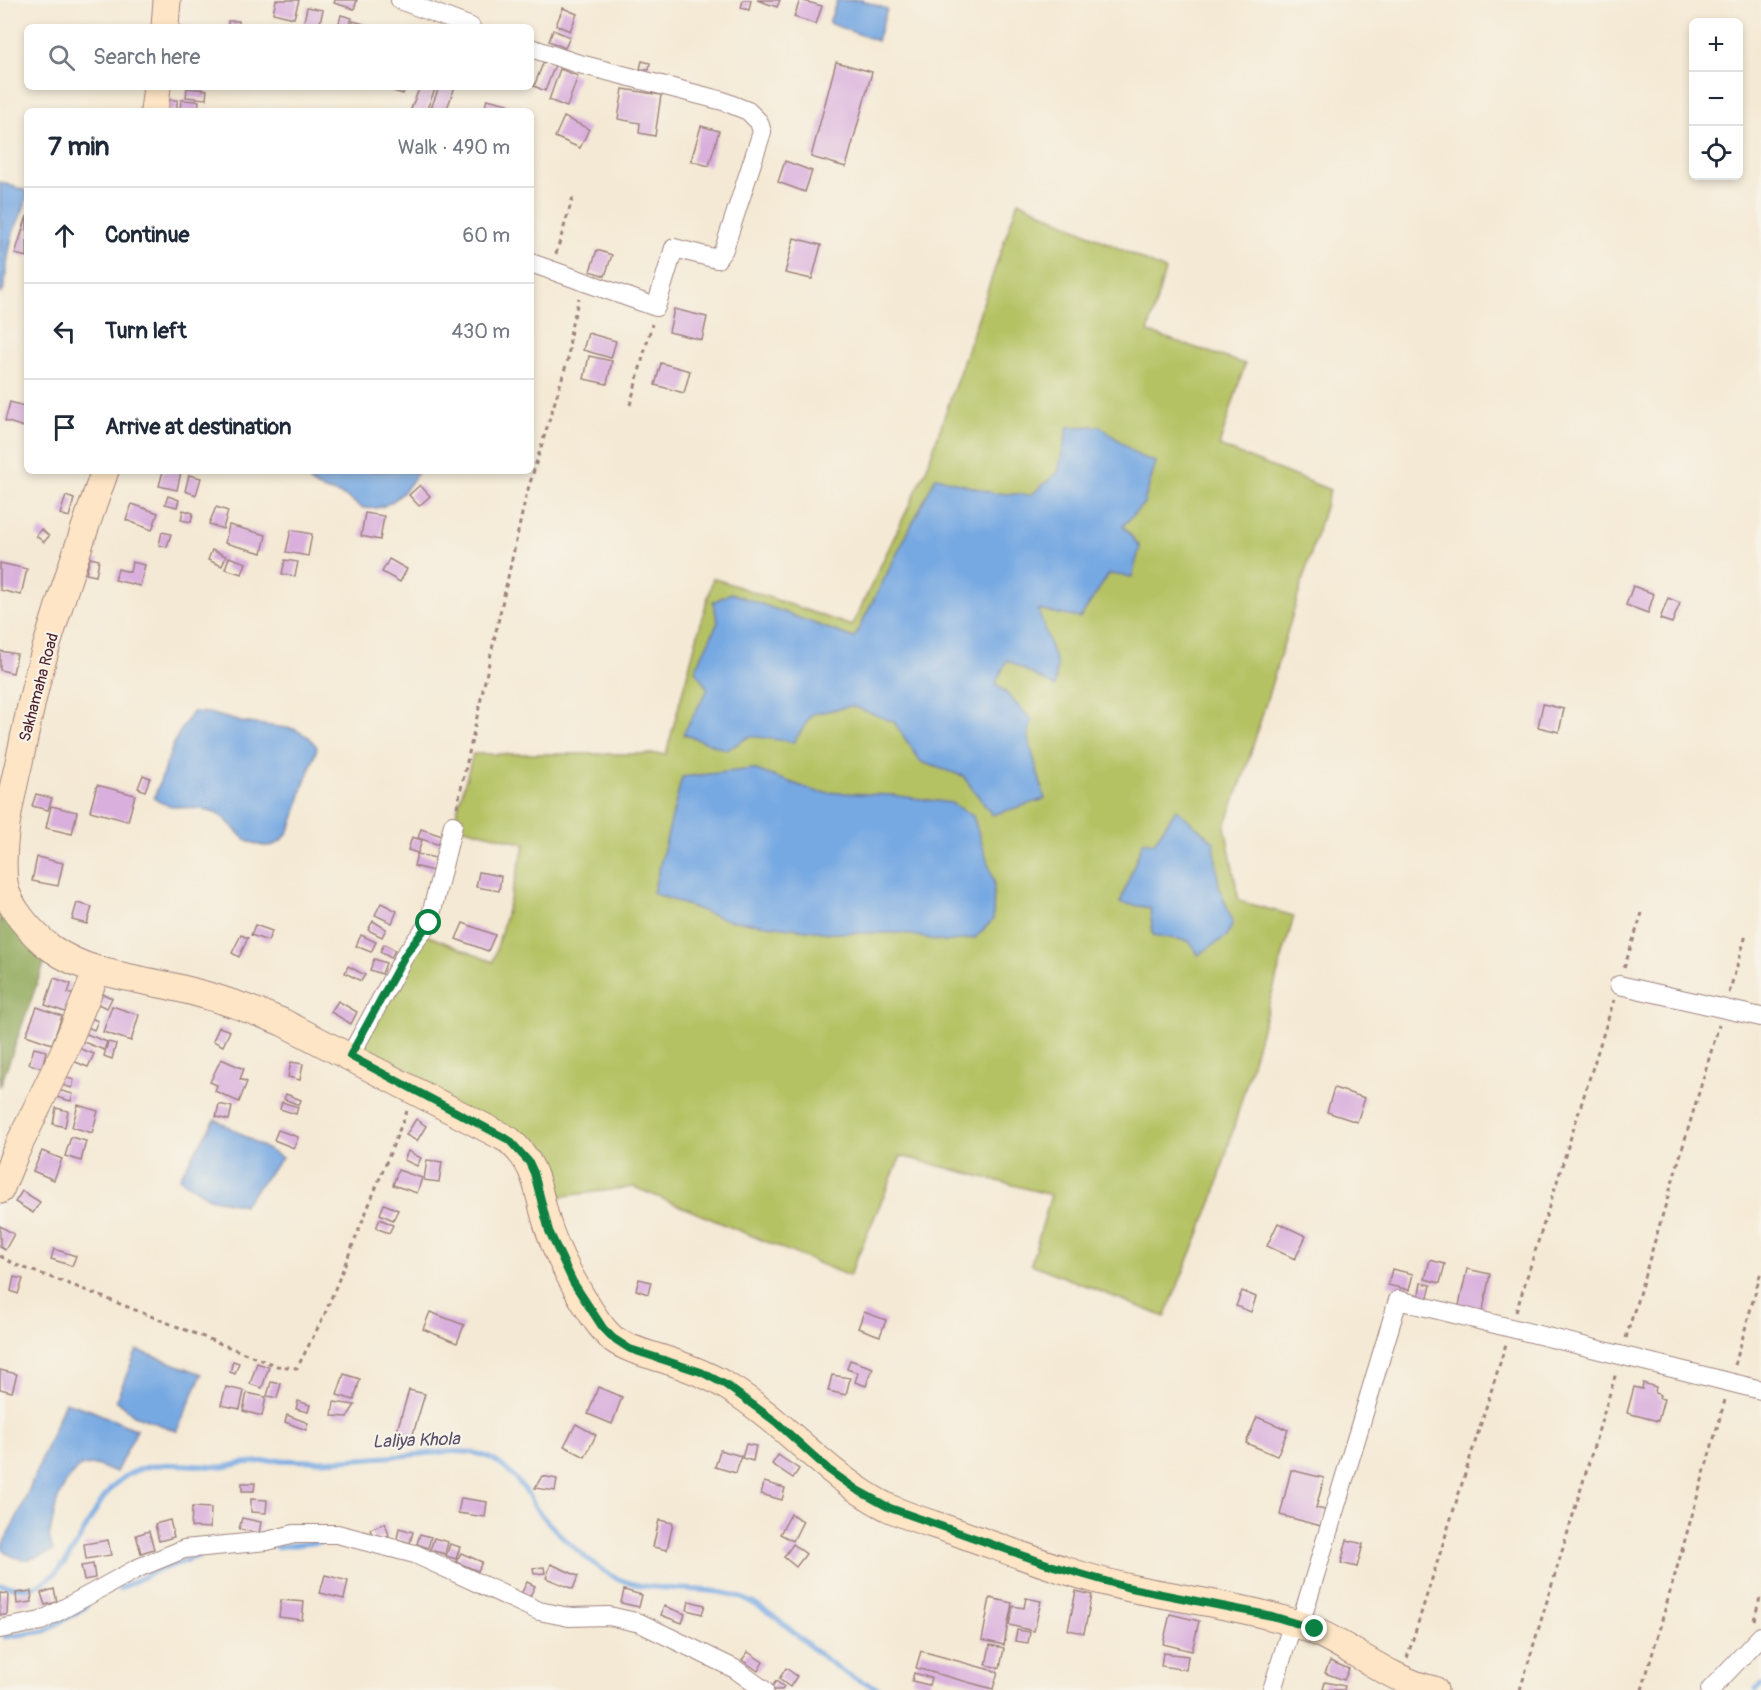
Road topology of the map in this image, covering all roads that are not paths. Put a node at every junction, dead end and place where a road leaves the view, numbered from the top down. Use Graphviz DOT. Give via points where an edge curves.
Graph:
graph roads {
  1 [pos="167,0"];
  2 [pos="400,0"];
  3 [pos="165,24"];
  4 [pos="463,24"];
  5 [pos="534,49"];
  6 [pos="157,90"];
  7 [pos="154,108"];
  8 [pos="534,264"];
  9 [pos="104,474"];
  10 [pos="5,801"];
  11 [pos="453,825"];
  12 [pos="97,971"];
  13 [pos="1619,985"];
  14 [pos="1761,1017"];
  15 [pos="350,1056"];
  16 [pos="0,1190"];
  17 [pos="1761,1390"];
  18 [pos="1296,1624"];
  19 [pos="0,1629"];
  20 [pos="1761,1636"];
  21 [pos="764,1690"];
  22 [pos="1272,1690"];
  23 [pos="1434,1690"];
  24 [pos="1710,1690"];
  1 -- 3 [label="street"];
  2 -- 4 [label="street"];
  5 -- 8 [label="street" via="723,101 748,111 759,122 762,132 724,249 717,260 674,248 656,308"];
  6 -- 7 [label="street"];
  9 -- 10 [label="street, Sakhamaha Road" via="41,666"];
  10 -- 12 [label="street, Sakhamaha Road" via="4,884 16,911 50,947"];
  11 -- 15 [label="street" via="429,923 405,955"];
  12 -- 15 [label="street, Sakhamaha Road" via="246,1007"];
  12 -- 16 [label="street"];
  13 -- 14 [label="street"];
  15 -- 18 [label="street, Sakhamaha Road" via="509,1140 520,1151 534,1173 549,1231 573,1282 613,1338 630,1349 701,1372 726,1385 857,1490 890,1508 1050,1565 1126,1587"];
  17 -- 18 [label="street" via="1398,1300"];
  18 -- 22 [label="street"];
  18 -- 23 [label="street, Sakhamaha Road" via="1315,1629 1400,1680"];
  19 -- 21 [label="street" via="40,1621 138,1568 184,1549 267,1541 294,1534 337,1534 414,1554 539,1611 640,1623 735,1669"];
  20 -- 24 [label="street"];
}
